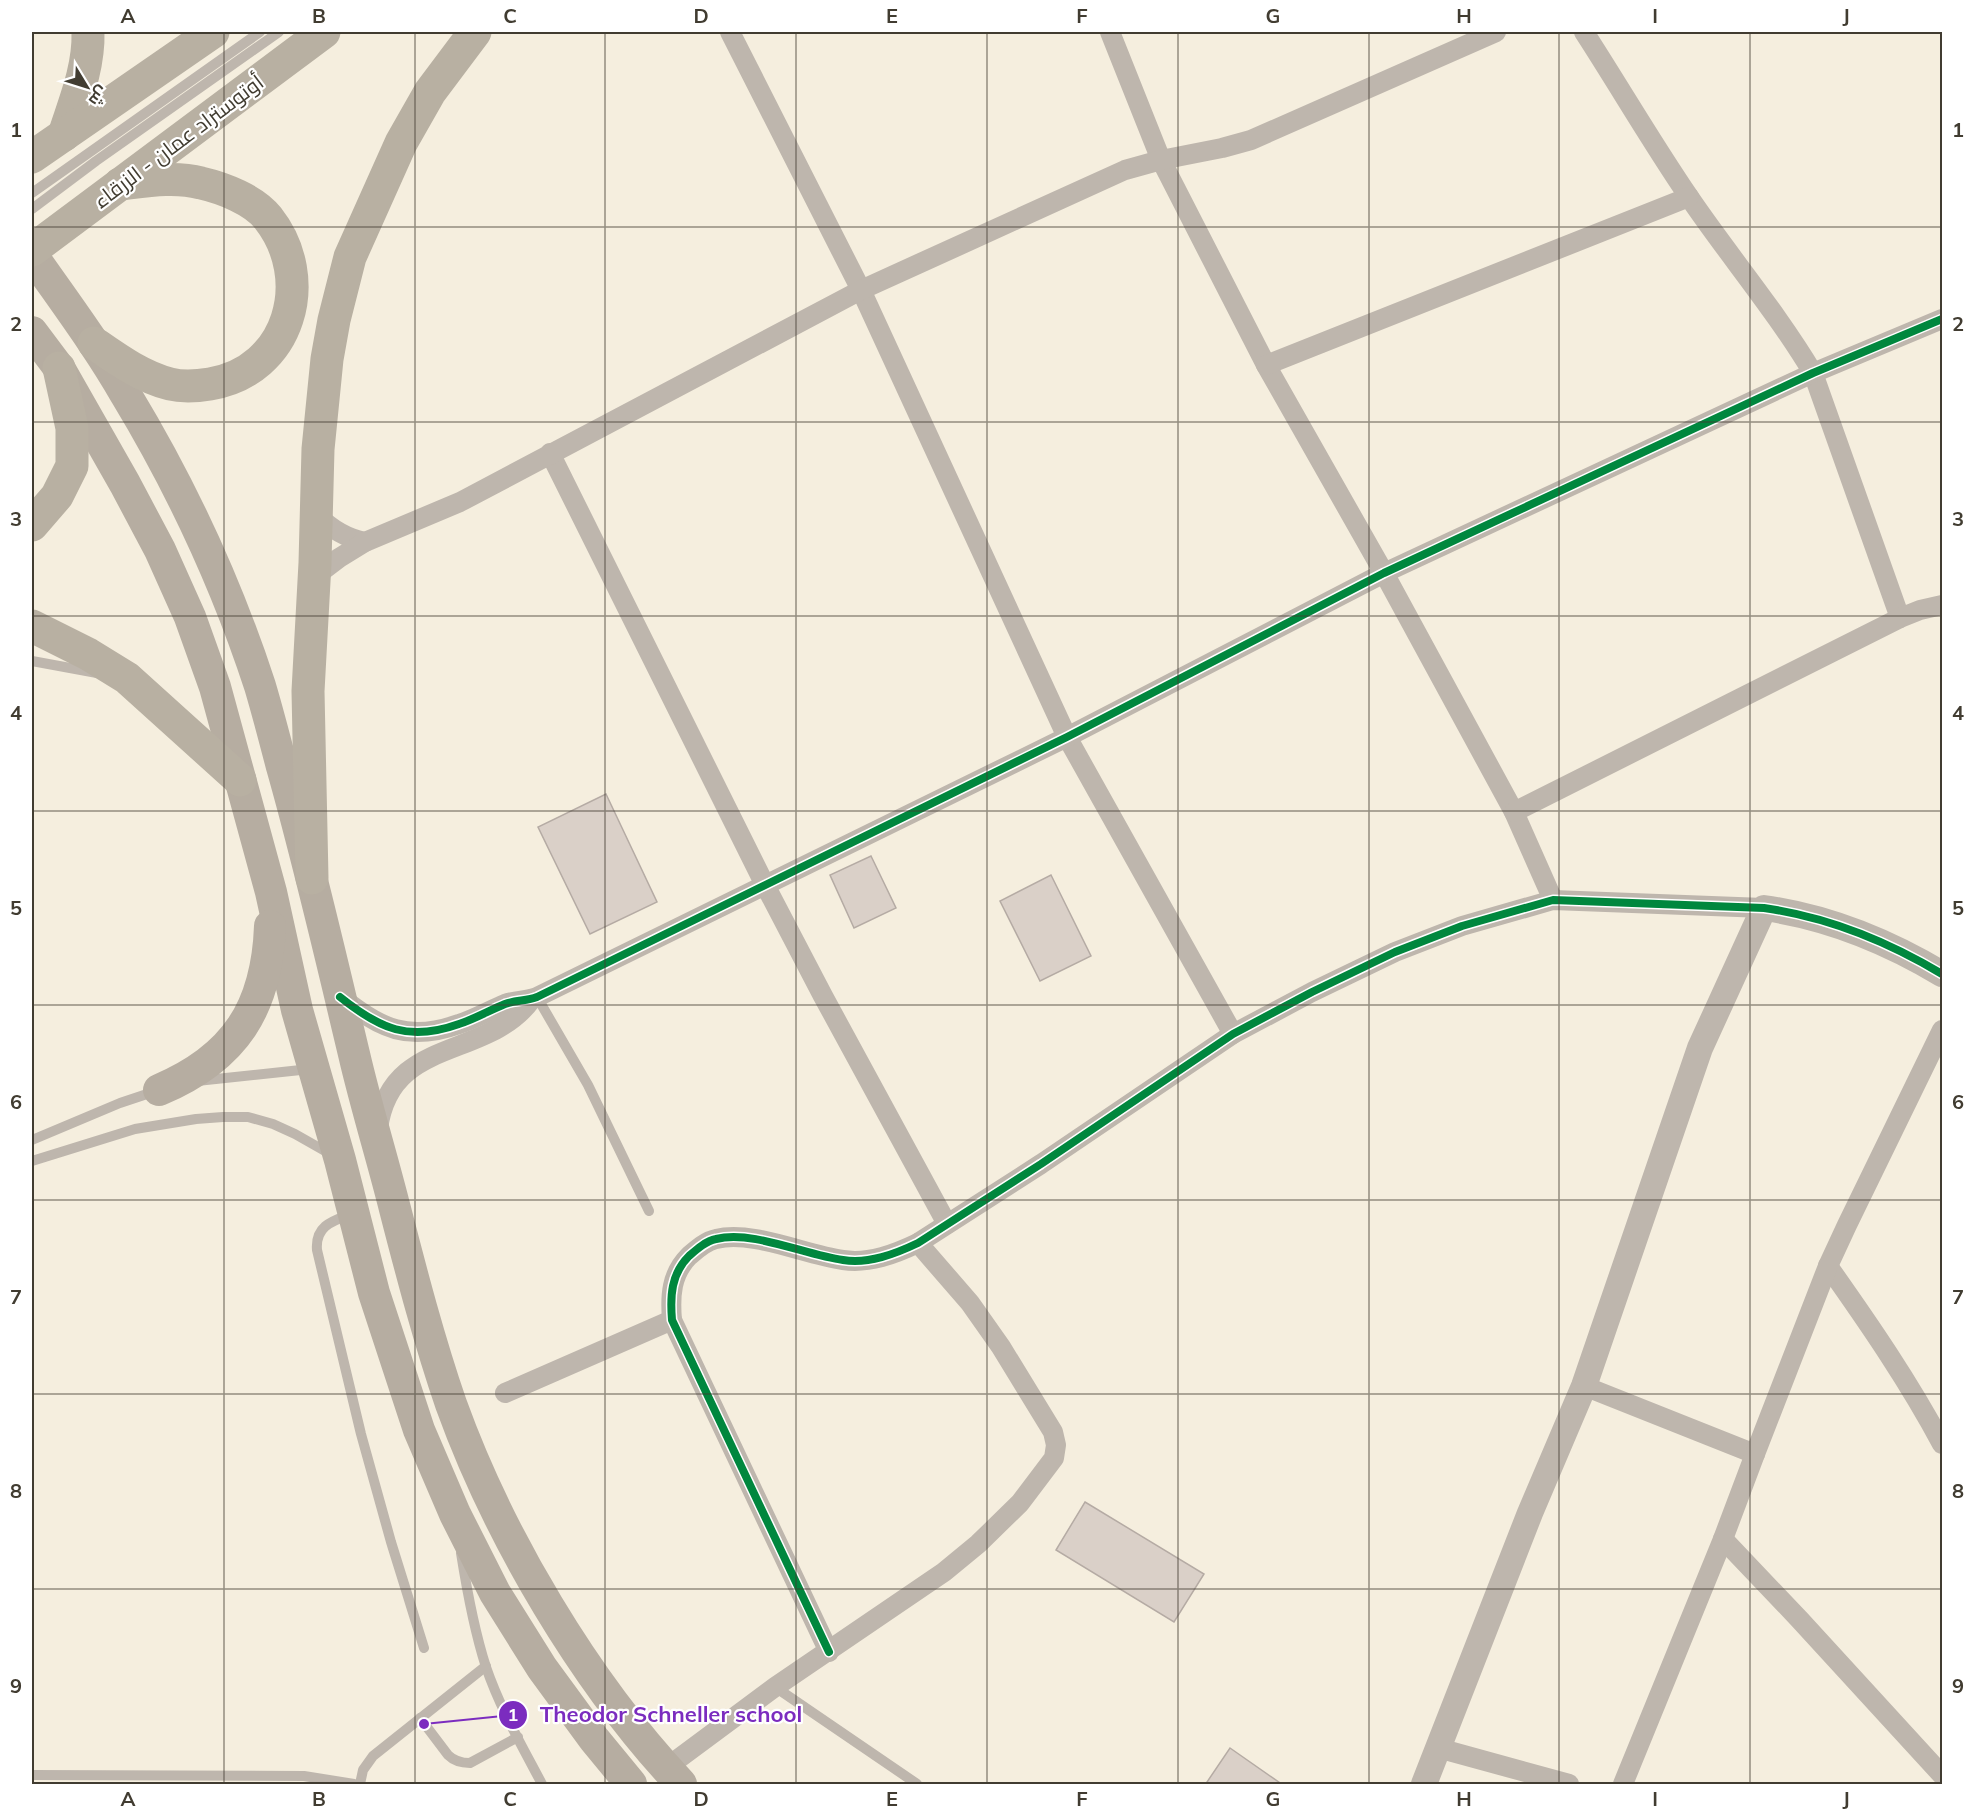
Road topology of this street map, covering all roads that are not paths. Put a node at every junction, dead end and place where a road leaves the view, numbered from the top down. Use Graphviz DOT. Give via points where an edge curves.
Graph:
graph roads {
  1 [pos="88,32"];
  2 [pos="213,32"];
  3 [pos="260,32"];
  4 [pos="279,32"];
  5 [pos="324,32"];
  6 [pos="475,32"];
  7 [pos="730,32"];
  8 [pos="1110,32"];
  9 [pos="1496,32"];
  10 [pos="1584,32"];
  11 [pos="63,135"];
  12 [pos="32,157"];
  13 [pos="1161,160"];
  14 [pos="120,184"];
  15 [pos="32,193"];
  16 [pos="1689,196"];
  17 [pos="32,209"];
  18 [pos="32,250"];
  19 [pos="32,255"];
  20 [pos="861,290"];
  21 [pos="1942,310"];
  22 [pos="1942,319"];
  23 [pos="32,332"];
  24 [pos="1903,335"];
  25 [pos="94,343"];
  26 [pos="1266,365"];
  27 [pos="59,369"];
  28 [pos="1813,372"];
  29 [pos="550,453"];
  30 [pos="316,515"];
  31 [pos="32,525"];
  32 [pos="364,542"];
  33 [pos="1384,573"];
  34 [pos="314,577"];
  35 [pos="1942,605"];
  36 [pos="1900,618"];
  37 [pos="32,626"];
  38 [pos="32,661"];
  39 [pos="127,678"];
  40 [pos="1067,737"];
  41 [pos="240,780"];
  42 [pos="1514,812"];
  43 [pos="312,878"];
  44 [pos="765,885"];
  45 [pos="271,892"];
  46 [pos="1553,900"];
  47 [pos="1764,908"];
  48 [pos="1942,974"];
  49 [pos="340,997"];
  50 [pos="534,998"];
  51 [pos="1942,1030"];
  52 [pos="1233,1034"];
  53 [pos="355,1060"];
  54 [pos="313,1068"];
  55 [pos="159,1090"];
  56 [pos="32,1140"];
  57 [pos="377,1140"];
  58 [pos="340,1160"];
  59 [pos="32,1161"];
  60 [pos="649,1211"];
  61 [pos="352,1213"];
  62 [pos="947,1224"];
  63 [pos="918,1243"];
  64 [pos="1828,1266"];
  65 [pos="672,1320"];
  66 [pos="1584,1386"];
  67 [pos="505,1393"];
  68 [pos="1942,1444"];
  69 [pos="1755,1454"];
  70 [pos="455,1514"];
  71 [pos="1724,1539"];
  72 [pos="424,1648"];
  73 [pos="829,1652"];
  74 [pos="486,1666"];
  75 [pos="775,1687"];
  76 [pos="420,1718"];
  77 [pos="518,1737"];
  78 [pos="1438,1748"];
  79 [pos="32,1775"];
  80 [pos="1942,1775"];
  81 [pos="674,1776"];
  82 [pos="1627,1783"];
  83 [pos="354,1785"];
  84 [pos="360,1785"];
  85 [pos="542,1785"];
  86 [pos="632,1785"];
  87 [pos="917,1785"];
  88 [pos="1424,1785"];
  89 [pos="1569,1785"];
  1 -- 11 [label="highway" via="85,70"];
  2 -- 11 [label="highway"];
  3 -- 15 [label="lane"];
  4 -- 17 [label="lane"];
  5 -- 14 [label="highway, أوتوستراد عمان - الزرقاء"];
  6 -- 30 [label="highway" via="430,92 401,143 350,257 327,359"];
  7 -- 20 [label="street"];
  8 -- 13 [label="street"];
  9 -- 13 [label="street" via="1258,137"];
  10 -- 16 [label="street"];
  11 -- 12 [label="highway"];
  13 -- 20 [label="street" via="1125,170"];
  13 -- 26 [label="street"];
  14 -- 18 [label="highway, أوتوستراد عمان - الزرقاء"];
  14 -- 25 [label="highway" via="200,182 244,199 267,216 281,237 290,260 291,309 268,353 250,370 228,381 199,386 170,384 119,361"];
  16 -- 26 [label="street"];
  16 -- 28 [label="street"];
  19 -- 25 [label="main road"];
  20 -- 29 [label="street"];
  20 -- 40 [label="street"];
  21 -- 24 [label="street"];
  22 -- 24 [label="street"];
  23 -- 27 [label="main road"];
  24 -- 28 [label="street"];
  25 -- 43 [label="main road" via="176,485 222,584 261,688"];
  26 -- 33 [label="street"];
  27 -- 31 [label="highway" via="72,428 72,466 57,496"];
  27 -- 41 [label="main road" via="140,512 190,617 215,687"];
  28 -- 33 [label="street"];
  28 -- 36 [label="street"];
  29 -- 32 [label="street" via="459,502"];
  29 -- 44 [label="street"];
  30 -- 32 [label="street" via="339,533"];
  30 -- 34 [label="highway"];
  32 -- 34 [label="street"];
  33 -- 40 [label="street"];
  33 -- 42 [label="street"];
  34 -- 43 [label="highway" via="308,691"];
  35 -- 36 [label="street"];
  36 -- 42 [label="street"];
  37 -- 39 [label="highway"];
  38 -- 39 [label="lane"];
  39 -- 41 [label="highway"];
  40 -- 44 [label="street"];
  40 -- 52 [label="street"];
  41 -- 45 [label="main road"];
  42 -- 46 [label="street"];
  43 -- 49 [label="main road"];
  44 -- 50 [label="street"];
  44 -- 62 [label="street"];
  45 -- 54 [label="main road"];
  45 -- 55 [label="main road" via="265,972 244,1024 212,1060"];
  46 -- 47 [label="street"];
  46 -- 52 [label="street" via="1462,926 1395,952"];
  47 -- 48 [label="street" via="1836,924"];
  47 -- 66 [label="street" via="1700,1048"];
  49 -- 50 [label="street" via="374,1022 414,1032 458,1025 512,1001"];
  49 -- 53 [label="main road"];
  50 -- 57 [label="street" via="506,1023 426,1059 405,1073 384,1103"];
  50 -- 60 [label="lane" via="588,1085"];
  51 -- 64 [label="street"];
  52 -- 62 [label="street"];
  53 -- 54 [label="main road"];
  53 -- 57 [label="main road"];
  54 -- 55 [label="lane" via="216,1078"];
  54 -- 58 [label="main road"];
  55 -- 56 [label="lane" via="120,1102"];
  57 -- 81 [label="main road" via="426,1328 485,1485 522,1561 565,1633 613,1702"];
  58 -- 59 [label="lane" via="273,1124 223,1117 135,1129"];
  58 -- 61 [label="main road"];
  61 -- 70 [label="main road" via="419,1430"];
  61 -- 72 [label="lane" via="322,1228 317,1250 361,1434"];
  62 -- 63 [label="street"];
  63 -- 65 [label="street" via="882,1257 844,1261 749,1238 714,1239 684,1261 675,1277 670,1295"];
  63 -- 73 [label="street" via="969,1302 1001,1347 1053,1432 1054,1458 1020,1503 978,1544"];
  64 -- 68 [label="street" via="1923,1408"];
  64 -- 69 [label="street"];
  65 -- 67 [label="street"];
  65 -- 73 [label="street"];
  66 -- 69 [label="street"];
  66 -- 78 [label="street"];
  69 -- 71 [label="street"];
  70 -- 74 [label="lane"];
  70 -- 86 [label="main road" via="495,1593 542,1668"];
  71 -- 80 [label="street"];
  71 -- 82 [label="street"];
  73 -- 75 [label="street"];
  74 -- 76 [label="lane"];
  74 -- 77 [label="lane"];
  75 -- 81 [label="street"];
  75 -- 87 [label="lane"];
  76 -- 77 [label="lane" via="448,1755 464,1763"];
  76 -- 84 [label="lane" via="373,1756 363,1770"];
  77 -- 85 [label="lane"];
  78 -- 88 [label="street"];
  78 -- 89 [label="street"];
  79 -- 83 [label="lane" via="304,1776"];
}
